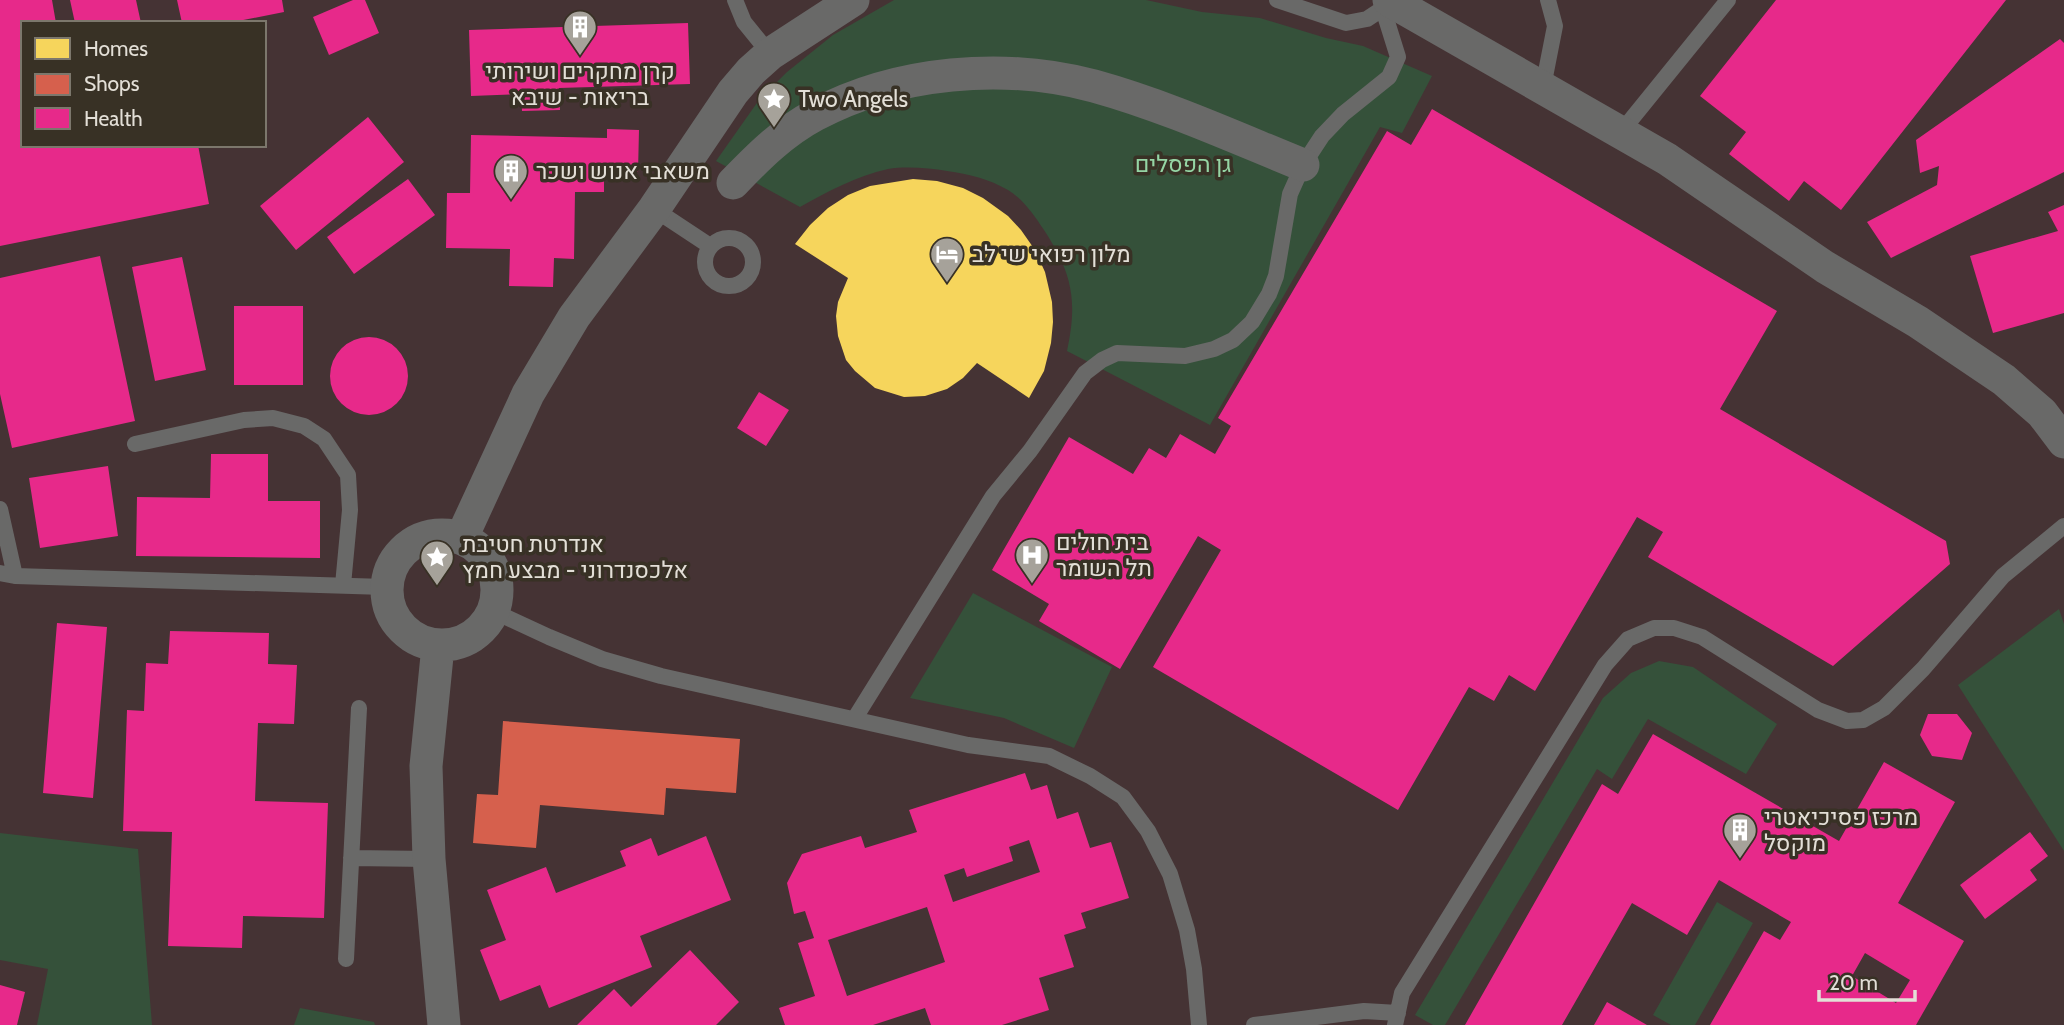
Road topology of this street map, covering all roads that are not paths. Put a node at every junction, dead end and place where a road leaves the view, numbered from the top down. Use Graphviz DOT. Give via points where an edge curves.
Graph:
graph roads {
  1 [pos="735,0"];
  2 [pos="853,0"];
  3 [pos="1277,0"];
  4 [pos="1548,0"];
  5 [pos="1728,0"];
  6 [pos="1388,4"];
  7 [pos="770,54"];
  8 [pos="1543,87"];
  9 [pos="1621,132"];
  10 [pos="1303,165"];
  11 [pos="733,183"];
  12 [pos="654,209"];
  13 [pos="710,246"];
  14 [pos="2064,442"];
  15 [pos="135,444"];
  16 [pos="0,509"];
  17 [pos="2064,526"];
  18 [pos="462,537"];
  19 [pos="8,575"];
  20 [pos="343,586"];
  21 [pos="386,587"];
  22 [pos="493,611"];
  23 [pos="438,646"];
  24 [pos="359,708"];
  25 [pos="855,718"];
  26 [pos="351,858"];
  27 [pos="429,859"];
  28 [pos="346,959"];
  29 [pos="1396,1019"];
  30 [pos="444,1025"];
  31 [pos="1199,1025"];
  32 [pos="1254,1025"];
  1 -- 7 [label="lane" via="744,22"];
  2 -- 7 [label="street"];
  3 -- 6 [label="lane" via="1346,23 1367,19"];
  4 -- 8 [label="lane" via="1555,26"];
  5 -- 9 [label="lane"];
  6 -- 8 [label="street"];
  6 -- 10 [label="lane" via="1398,57 1390,77 1343,114"];
  7 -- 12 [label="street" via="733,92"];
  8 -- 9 [label="street"];
  9 -- 14 [label="street" via="2004,380 2042,413"];
  10 -- 11 [label="street" via="1163,108 1091,86 1011,74 974,74 891,86 850,99 779,138"];
  10 -- 25 [label="lane" via="1290,194 1276,276 1252,321 1233,340 1214,349 1185,356 1117,353 1084,373 993,496"];
  12 -- 13 [label="lane"];
  12 -- 18 [label="street" via="574,317 528,394"];
  15 -- 20 [label="lane" via="244,419 273,418 304,426 324,439 348,475 350,510"];
  16 -- 19 [label="lane"];
  17 -- 29 [label="lane" via="2003,576 1923,669 1884,708 1863,720 1847,721 1818,710 1702,637 1674,628 1654,628 1629,639 1605,665 1402,993"];
  18 -- 21 [label="street" via="443,533 407,546 390,568"];
  18 -- 22 [label="street" via="486,555 495,572 498,592"];
  19 -- 20 [label="lane"];
  20 -- 21 [label="lane"];
  21 -- 23 [label="street" via="397,624 411,637"];
  22 -- 23 [label="street" via="475,635"];
  22 -- 25 [label="lane" via="549,637 661,676"];
  23 -- 27 [label="street" via="426,766"];
  24 -- 26 [label="lane"];
  25 -- 31 [label="lane" via="968,745 1049,756 1123,797 1148,831 1170,874 1194,969"];
  26 -- 27 [label="lane"];
  26 -- 28 [label="lane"];
  27 -- 30 [label="street"];
  29 -- 32 [label="lane" via="1364,1012"];
}
